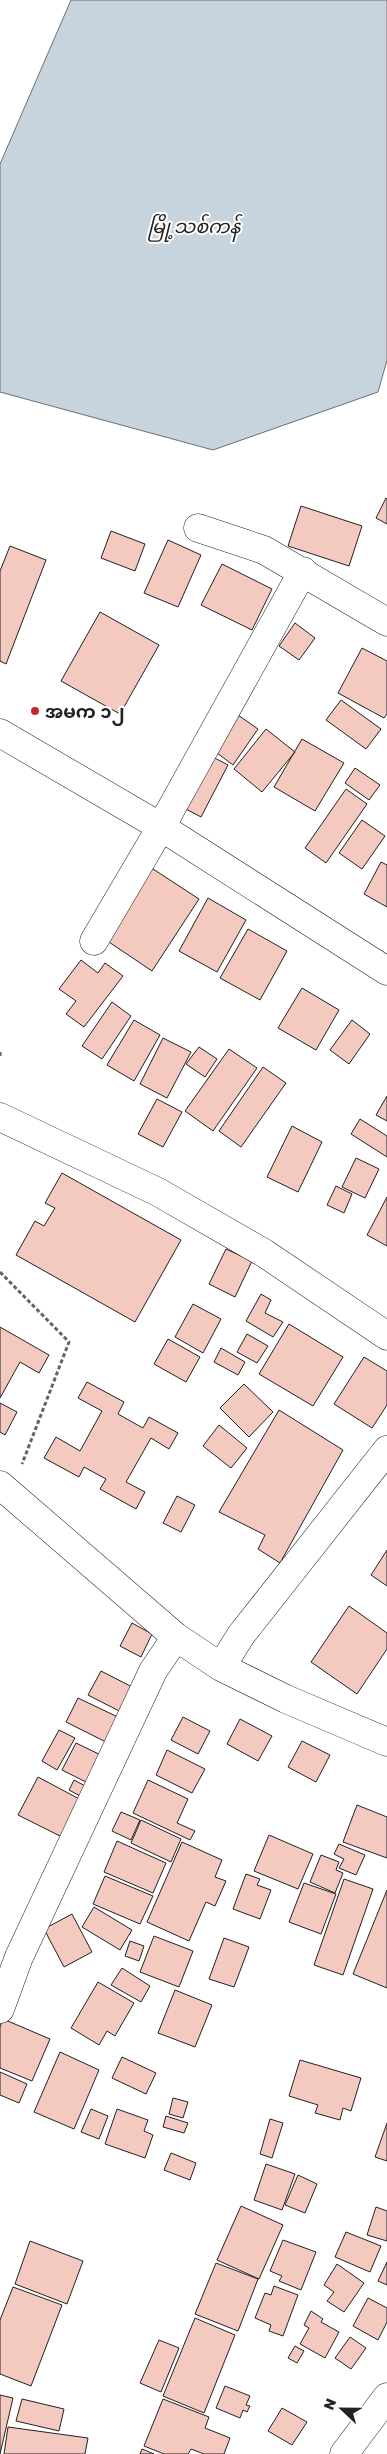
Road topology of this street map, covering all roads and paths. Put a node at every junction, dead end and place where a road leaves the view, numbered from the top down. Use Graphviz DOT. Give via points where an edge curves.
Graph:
graph roads {
  1 [pos="198,528"];
  2 [pos="303,571"];
  3 [pos="387,622"];
  4 [pos="0,733"];
  5 [pos="162,828"];
  6 [pos="94,941"];
  7 [pos="387,972"];
  8 [pos="0,1052"];
  9 [pos="0,1057"];
  10 [pos="0,1117"];
  11 [pos="0,1272"];
  12 [pos="387,1336"];
  13 [pos="387,1450"];
  14 [pos="6,1489"];
  15 [pos="176,1637"];
  16 [pos="222,1667"];
  17 [pos="387,1742"];
  18 [pos="0,2009"];
  19 [pos="387,2397"];
  20 [pos="344,2454"];
  1 -- 2 [label="street" via="264,550"];
  2 -- 3 [label="street"];
  2 -- 5 [label="street"];
  4 -- 5 [label="street"];
  5 -- 6 [label="street"];
  5 -- 7 [label="street"];
  8 -- 9 [label="path"];
  10 -- 12 [label="street" via="158,1192 264,1253"];
  11 -- 14 [label="path" via="69,1342"];
  13 -- 16 [label="street" via="241,1636"];
  14 -- 15 [label="street"];
  15 -- 16 [label="street"];
  15 -- 18 [label="street" via="153,1670 19,1957"];
  16 -- 17 [label="street" via="286,1699"];
  19 -- 20 [label="street"];
}
